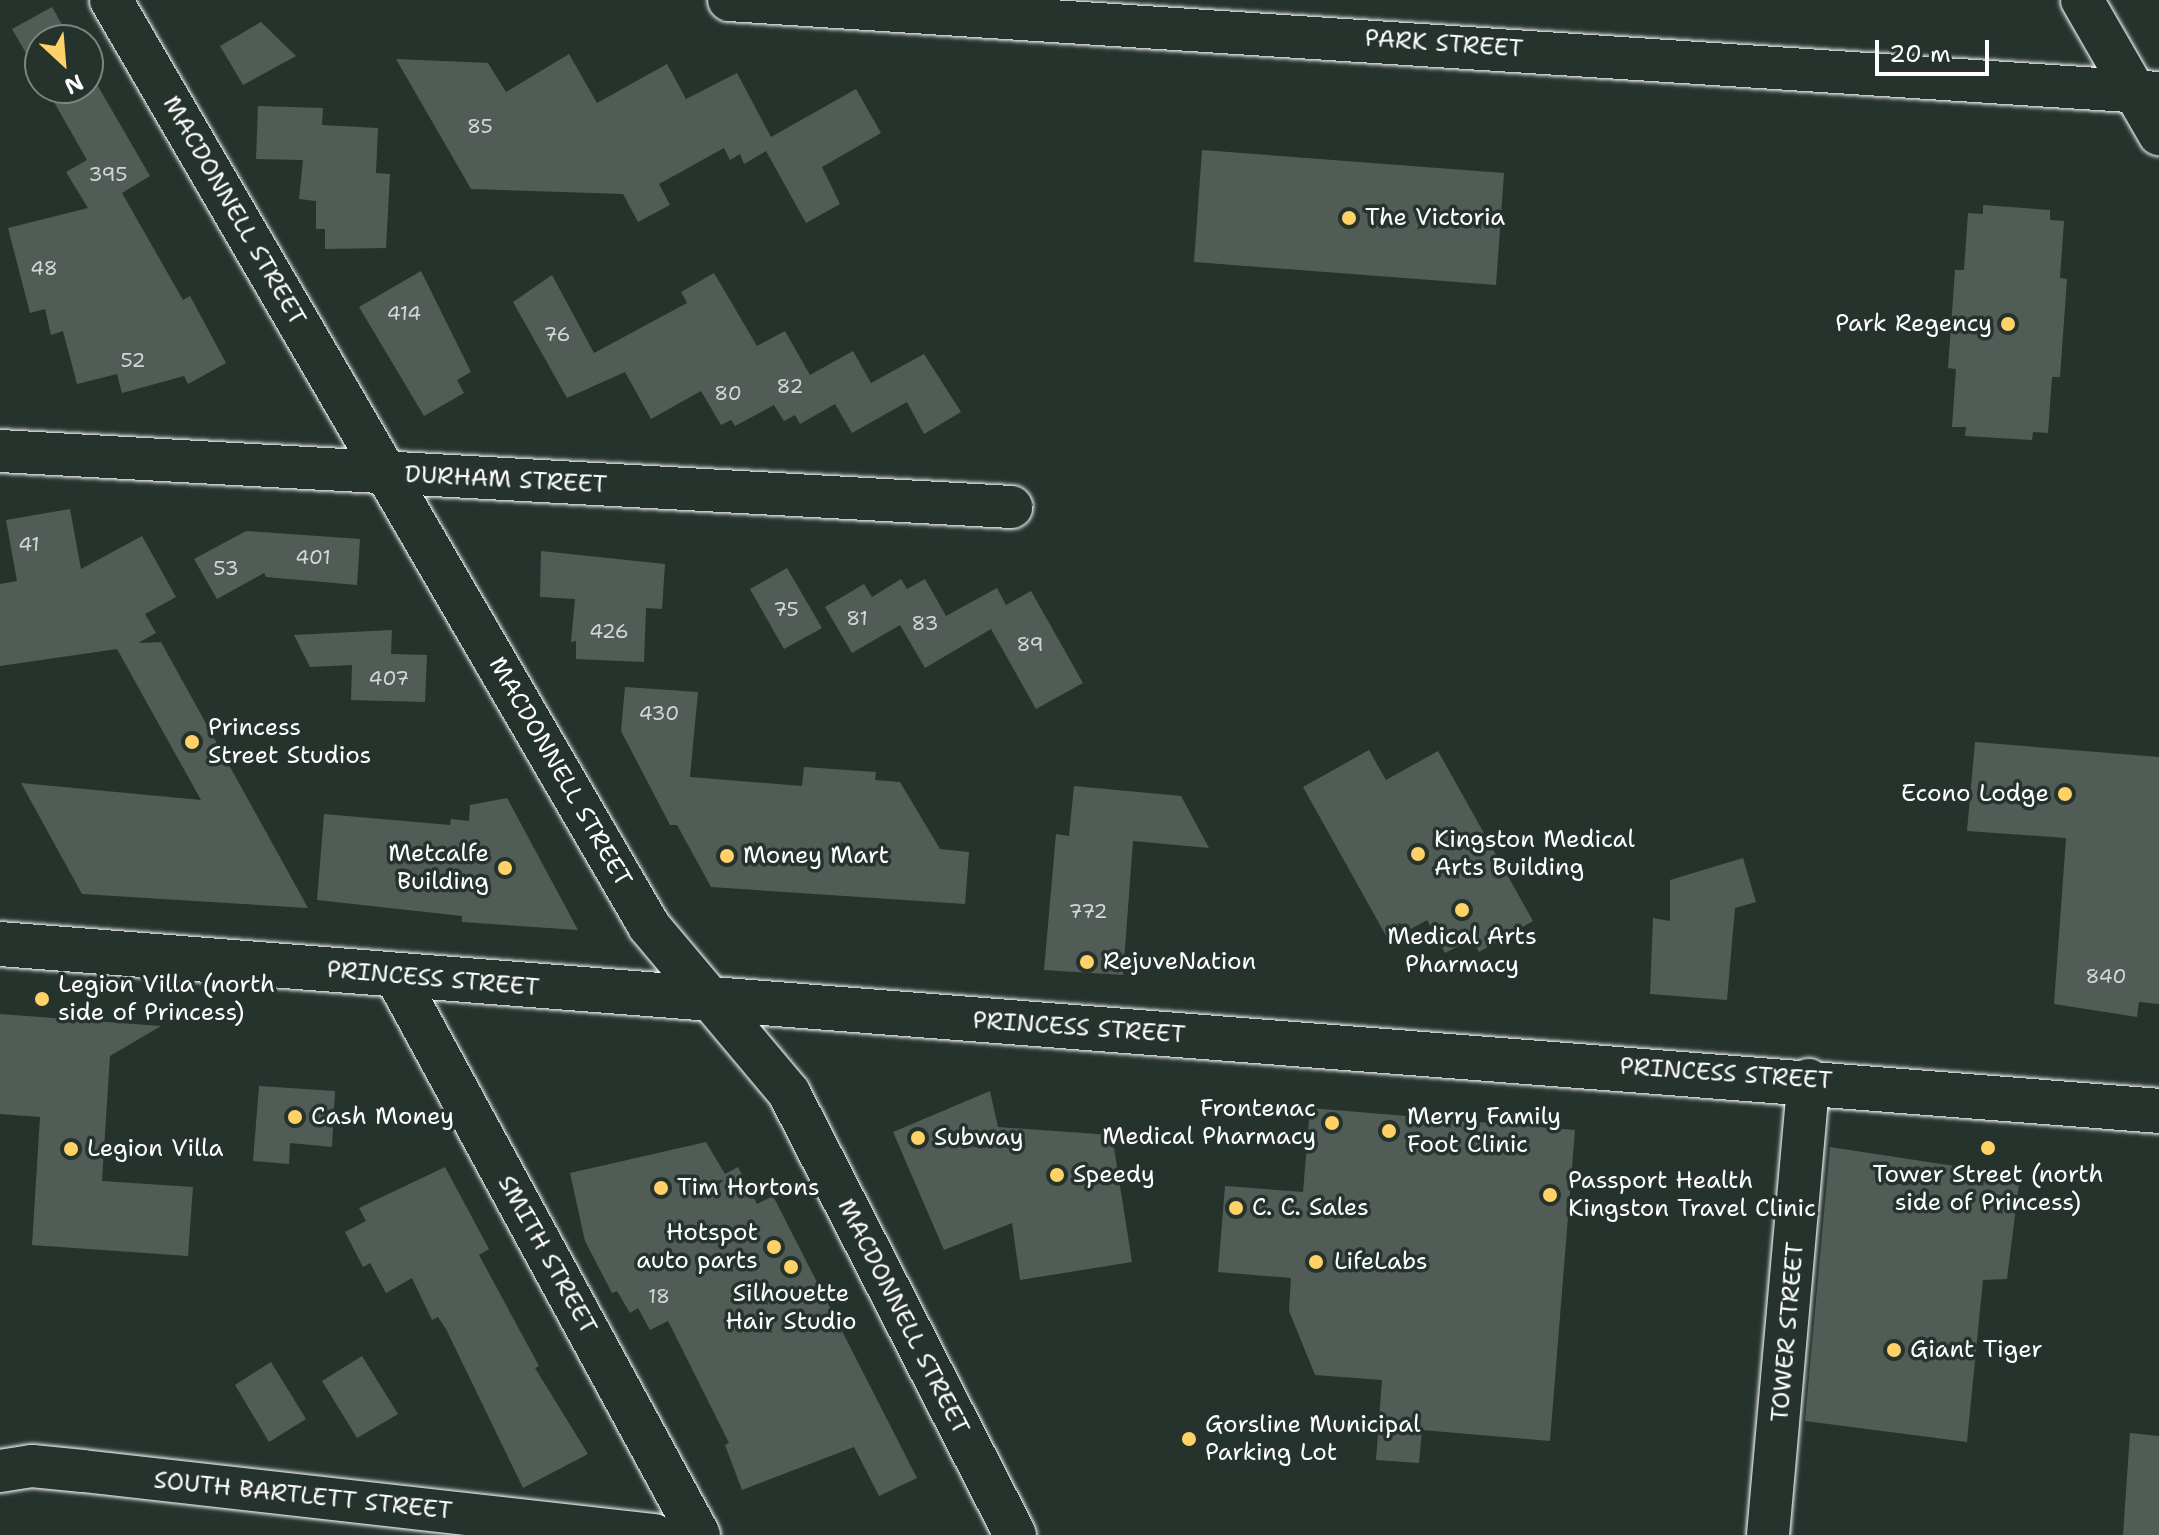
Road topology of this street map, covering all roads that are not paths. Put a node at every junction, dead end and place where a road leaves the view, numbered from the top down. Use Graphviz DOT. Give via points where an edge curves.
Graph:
graph roads {
  1 [pos="111,0"];
  2 [pos="729,0"];
  3 [pos="2082,0"];
  4 [pos="1055,10"];
  5 [pos="2147,93"];
  6 [pos="2159,134"];
  7 [pos="0,451"];
  8 [pos="387,473"];
  9 [pos="1011,507"];
  10 [pos="0,944"];
  11 [pos="395,975"];
  12 [pos="715,1002"];
  13 [pos="1809,1080"];
  14 [pos="2159,1111"];
  15 [pos="0,1471"];
  16 [pos="654,1535"];
  17 [pos="699,1535"];
  18 [pos="1015,1535"];
  19 [pos="1768,1535"];
  1 -- 8 [label="street, MACDONNELL STREET"];
  2 -- 4 [label="street, PARK STREET"];
  3 -- 5 [label="street"];
  4 -- 5 [label="street, PARK STREET"];
  5 -- 6 [label="street"];
  7 -- 8 [label="street, DURHAM STREET"];
  8 -- 9 [label="street, DURHAM STREET"];
  8 -- 12 [label="street, MACDONNELL STREET" via="649,926"];
  10 -- 11 [label="main road, PRINCESS STREET"];
  11 -- 12 [label="main road, PRINCESS STREET"];
  11 -- 17 [label="street, SMITH STREET"];
  12 -- 13 [label="main road, PRINCESS STREET"];
  12 -- 18 [label="street, MACDONNELL STREET" via="789,1093"];
  13 -- 14 [label="main road, PRINCESS STREET"];
  13 -- 19 [label="street, TOWER STREET"];
  15 -- 16 [label="street, SOUTH BARTLETT STREET" via="14,1466 57,1469"];
}
